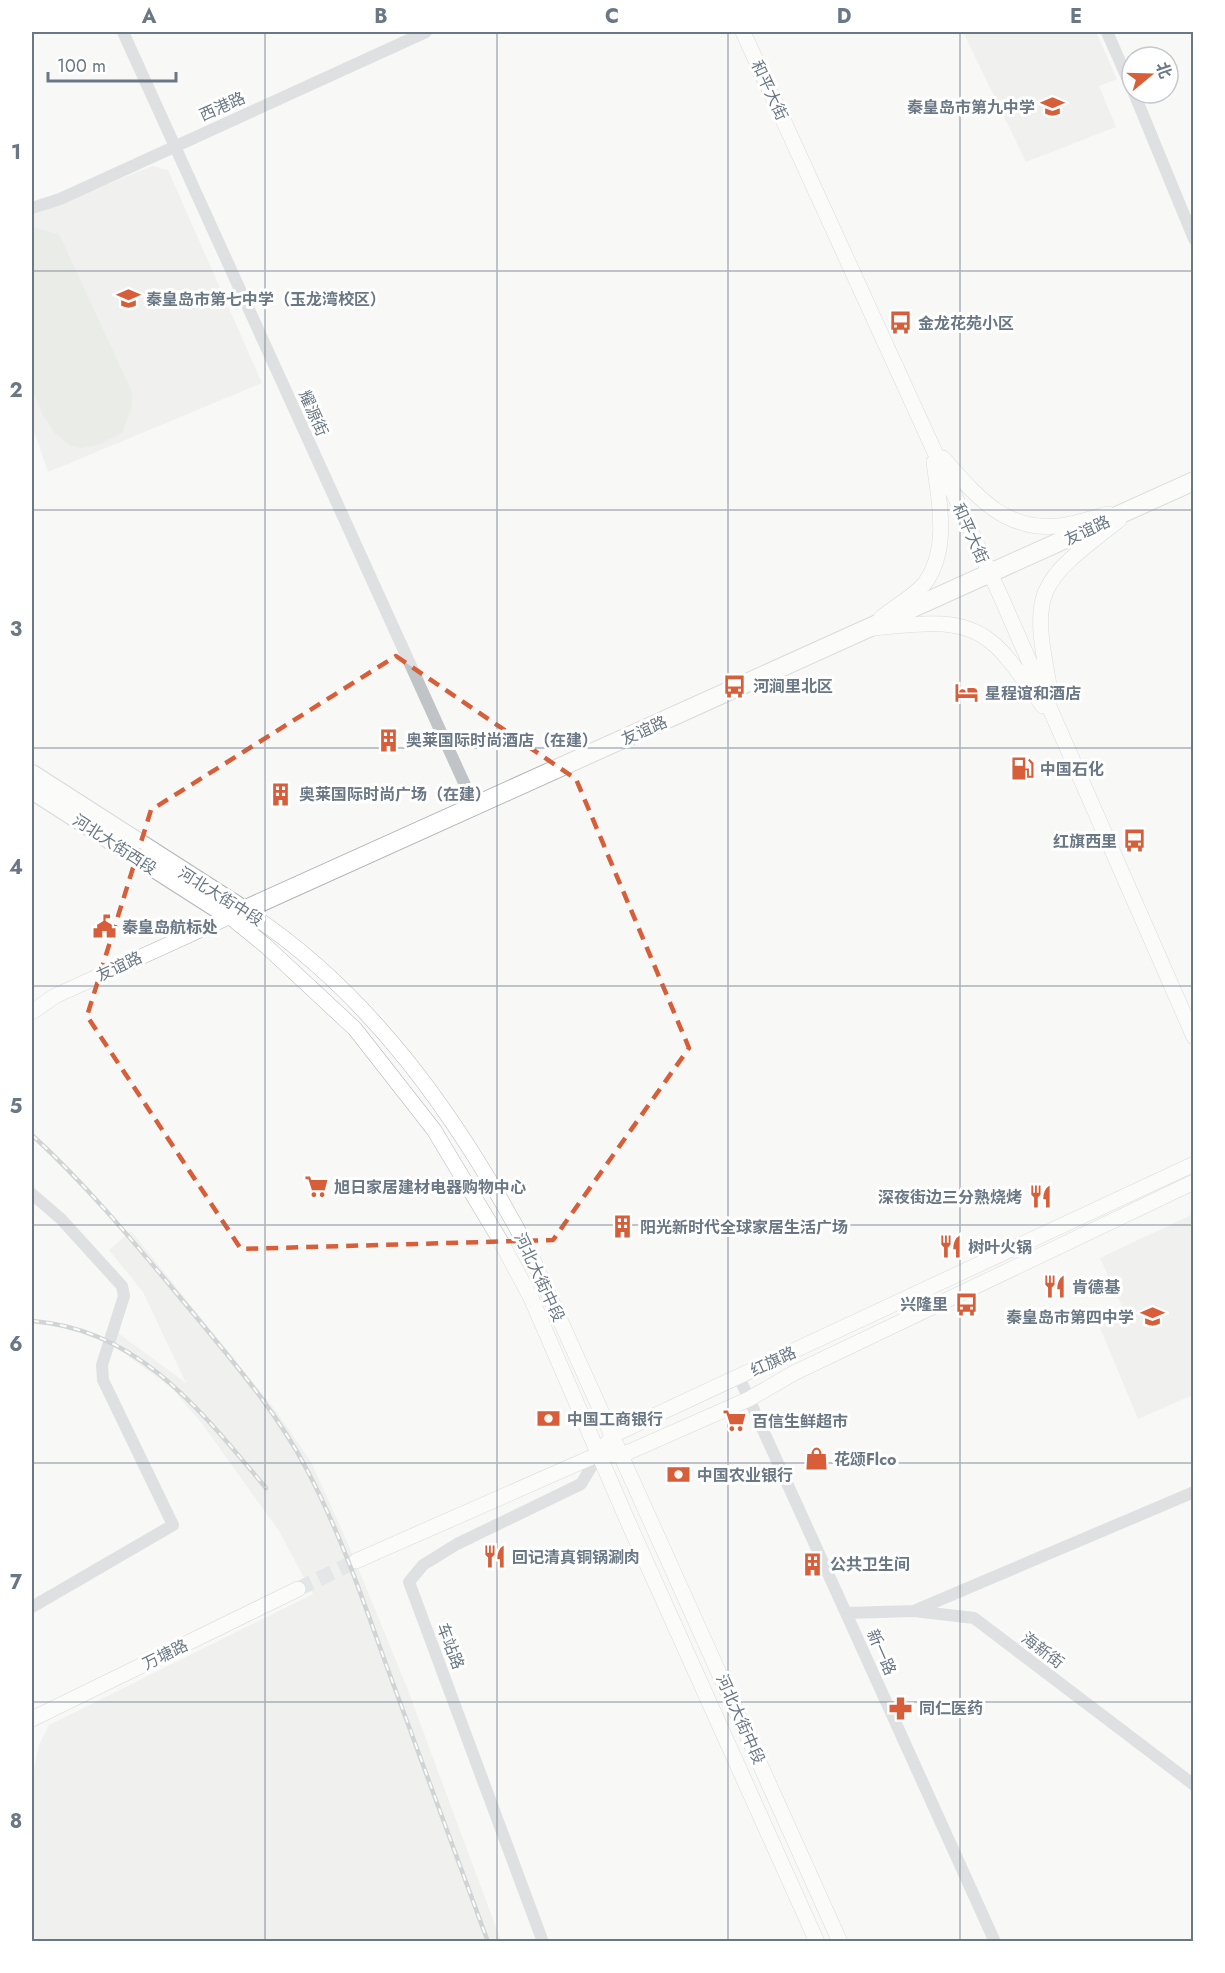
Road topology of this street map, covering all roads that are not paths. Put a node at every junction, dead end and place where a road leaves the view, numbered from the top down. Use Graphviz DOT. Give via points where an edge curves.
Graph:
graph roads {
  1 [pos="123,32"];
  2 [pos="426,32"];
  3 [pos="743,32"];
  4 [pos="1107,32"];
  5 [pos="1120,62"];
  6 [pos="1139,105"];
  7 [pos="174,146"];
  8 [pos="32,208"];
  9 [pos="1194,239"];
  10 [pos="933,447"];
  11 [pos="1194,481"];
  12 [pos="1134,508"];
  13 [pos="990,574"];
  14 [pos="868,629"];
  15 [pos="1057,724"];
  16 [pos="32,774"];
  17 [pos="32,790"];
  18 [pos="475,807"];
  19 [pos="236,913"];
  20 [pos="32,1012"];
  21 [pos="1194,1036"];
  22 [pos="1194,1164"];
  23 [pos="1194,1182"];
  24 [pos="32,1194"];
  25 [pos="739,1377"];
  26 [pos="749,1399"];
  27 [pos="613,1435"];
  28 [pos="598,1454"];
  29 [pos="622,1455"];
  30 [pos="1194,1492"];
  31 [pos="356,1562"];
  32 [pos="298,1589"];
  33 [pos="32,1607"];
  34 [pos="914,1611"];
  35 [pos="846,1613"];
  36 [pos="32,1719"];
  37 [pos="1194,1785"];
  38 [pos="543,1941"];
  39 [pos="817,1941"];
  40 [pos="840,1941"];
  41 [pos="995,1941"];
  1 -- 7 [label="street, 耀源街"];
  2 -- 7 [label="street, 西港路"];
  3 -- 10 [label="main road, 和平大街"];
  4 -- 5 [label="street"];
  6 -- 9 [label="street"];
  7 -- 8 [label="street, 西港路"];
  7 -- 18 [label="street, 耀源街"];
  10 -- 12 [label="main road" via="984,504 1010,519 1058,526"];
  10 -- 13 [label="main road, 和平大街"];
  10 -- 14 [label="main road" via="942,526 937,553 924,584"];
  11 -- 12 [label="highway, 友谊路"];
  12 -- 13 [label="highway, 友谊路"];
  12 -- 15 [label="main road" via="1073,556 1049,580 1044,593 1040,637"];
  13 -- 14 [label="highway, 友谊路"];
  13 -- 15 [label="main road, 和平大街"];
  14 -- 15 [label="main road" via="941,623 971,629 991,641"];
  14 -- 18 [label="highway, 友谊路"];
  15 -- 21 [label="main road, 和平大街"];
  16 -- 19 [label="highway, 河北大街中段"];
  17 -- 19 [label="highway, 河北大街西段"];
  18 -- 19 [label="highway, 友谊路"];
  19 -- 20 [label="main road, 友谊路" via="55,996"];
  19 -- 27 [label="main road, 河北大街中段" via="278,932 336,982 414,1070 456,1128 529,1251"];
  19 -- 28 [label="main road" via="355,1029 434,1130 531,1298"];
  22 -- 25 [label="main road, 红旗路"];
  23 -- 26 [label="main road" via="794,1373"];
  24 -- 33 [label="street" via="61,1219 122,1287 124,1296 102,1365 103,1380 173,1525"];
  25 -- 26 [label="street, 新一路"];
  25 -- 27 [label="main road, 红旗路"];
  26 -- 29 [label="main road"];
  26 -- 35 [label="street, 新一路"];
  27 -- 28 [label="main road, 红旗路"];
  27 -- 29 [label="main road, 河北大街中段"];
  28 -- 29 [label="main road"];
  28 -- 31 [label="main road, 红旗路"];
  28 -- 38 [label="street, 车站路" via="581,1484 457,1544 423,1565 409,1582"];
  28 -- 39 [label="main road"];
  29 -- 40 [label="main road, 河北大街中段"];
  30 -- 34 [label="street"];
  32 -- 36 [label="main road, 万塘路"];
  34 -- 35 [label="street, 海新街"];
  34 -- 37 [label="street, 海新街" via="974,1618"];
  35 -- 41 [label="street, 新一路"];
}
